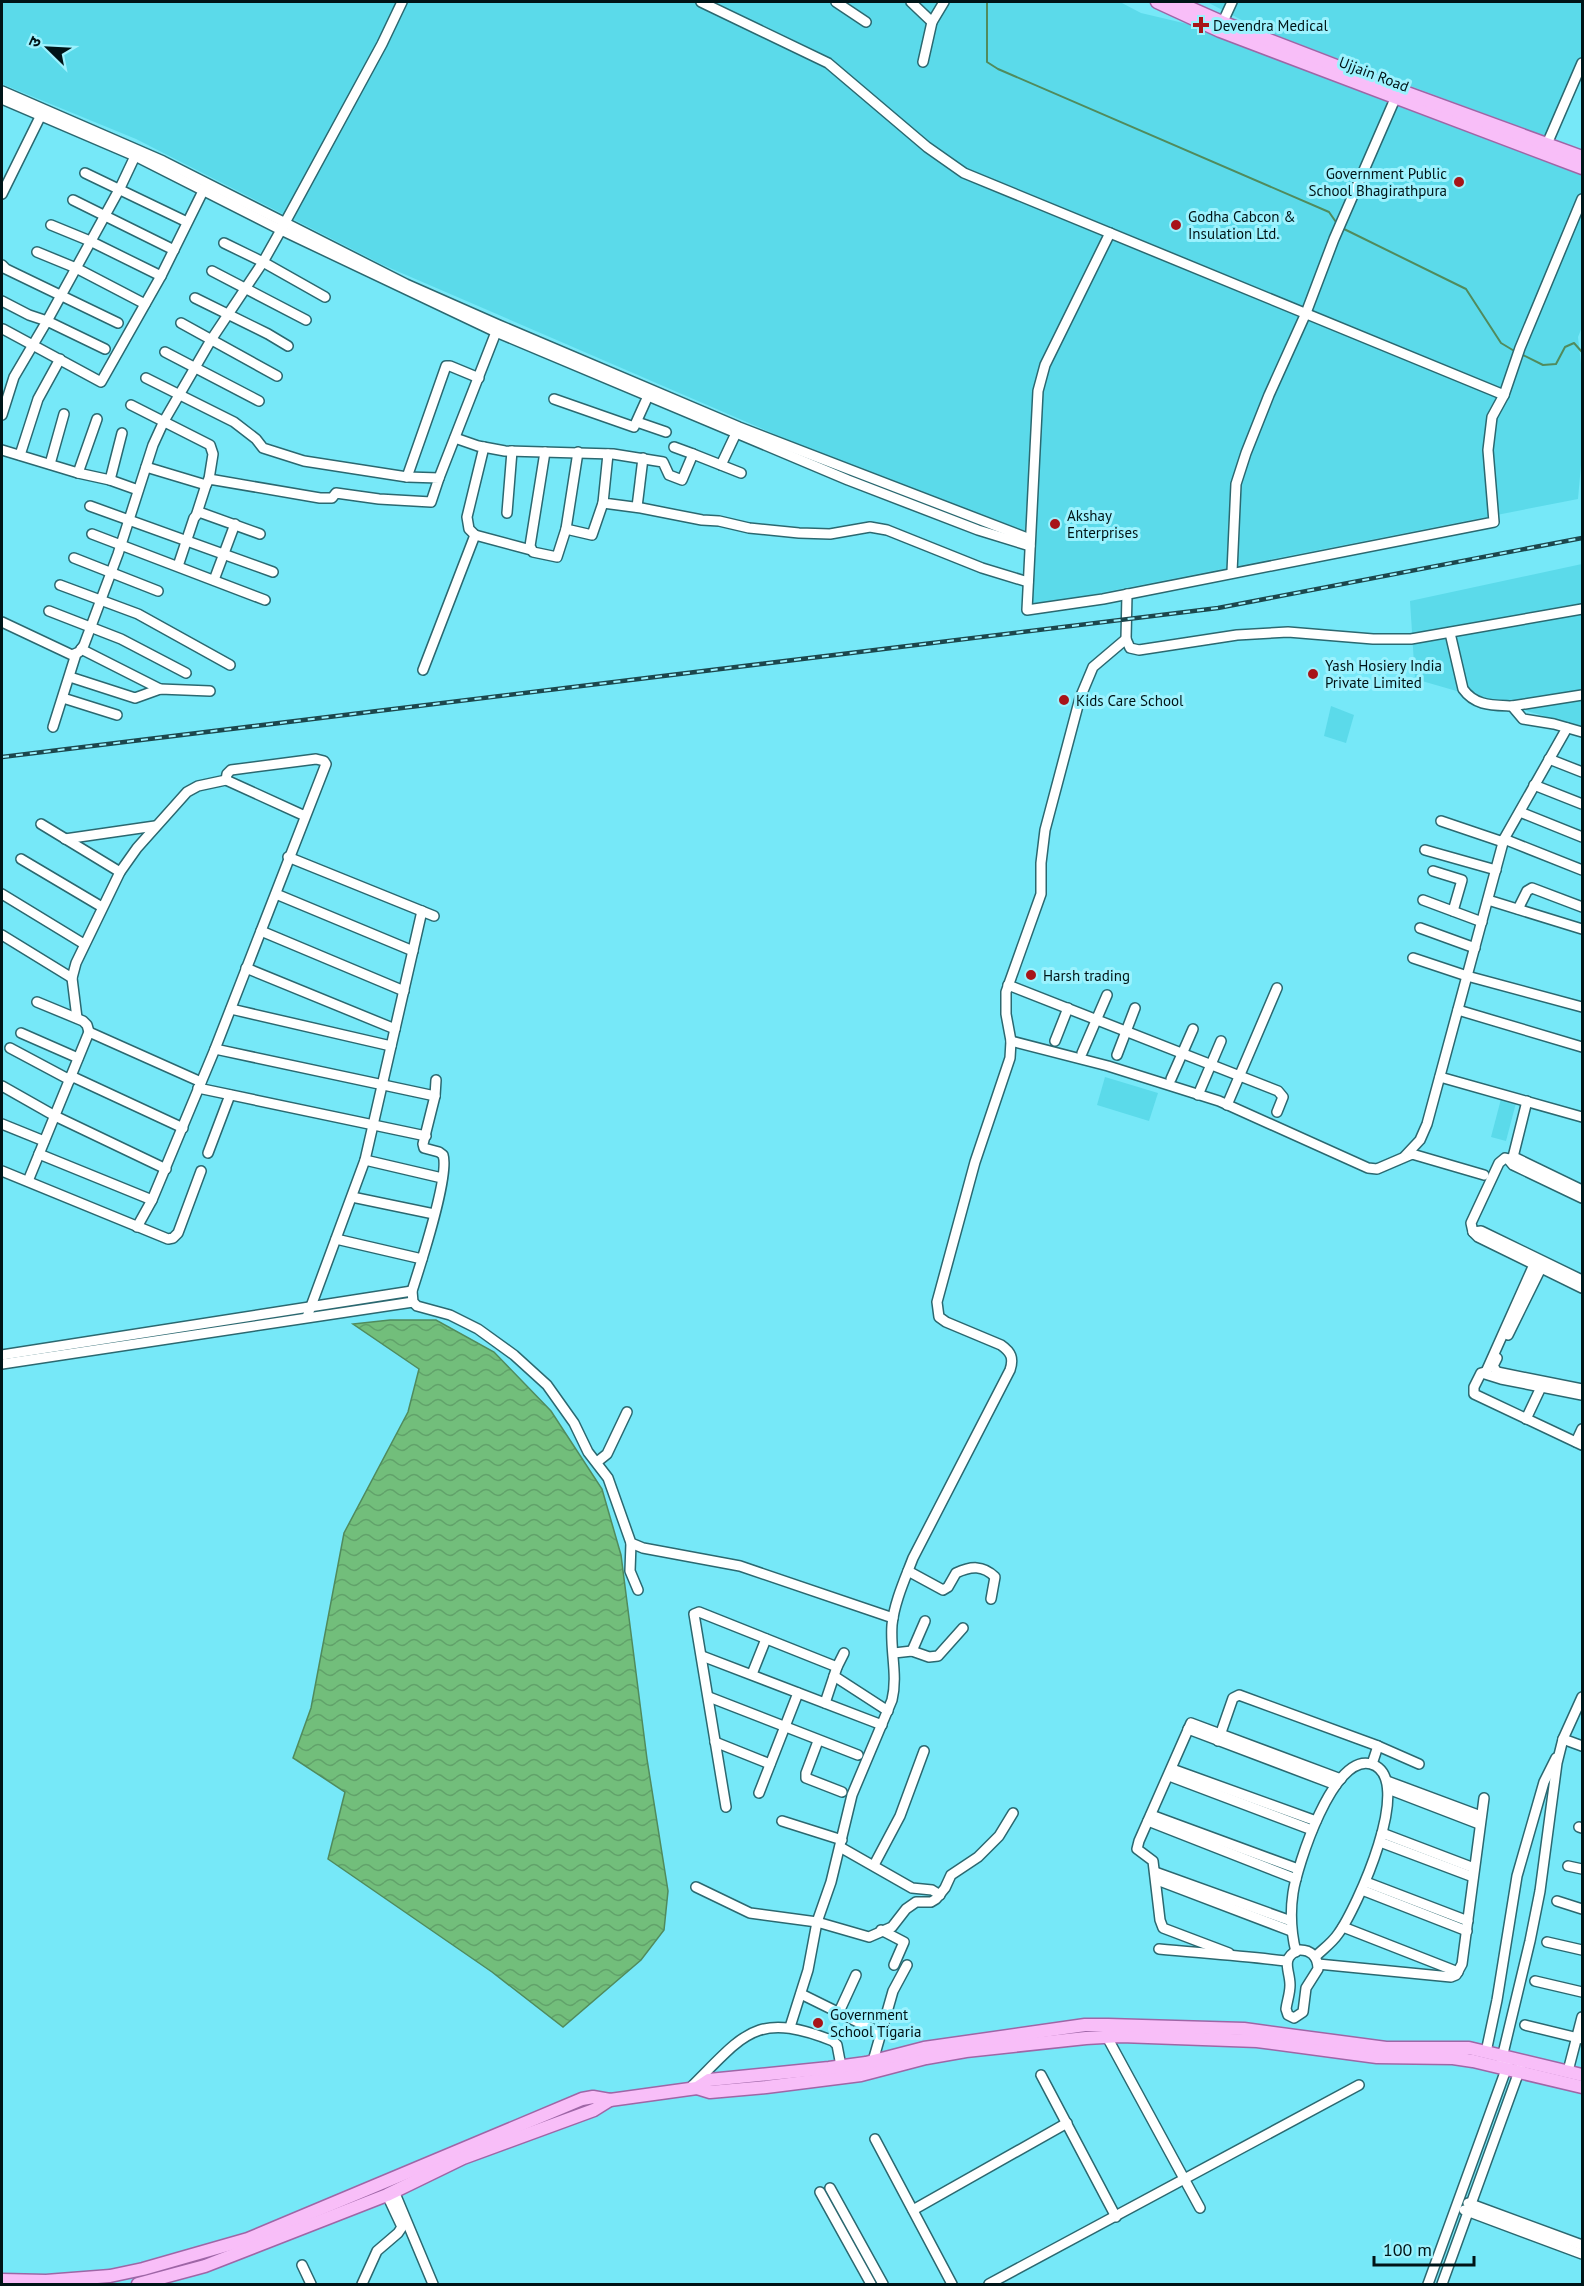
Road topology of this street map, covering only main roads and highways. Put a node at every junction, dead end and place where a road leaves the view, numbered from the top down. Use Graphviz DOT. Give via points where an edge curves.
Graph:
graph roads {
  1 [pos="1157,2"];
  2 [pos="1175,2"];
  3 [pos="1221,27"];
  4 [pos="1397,95"];
  5 [pos="1582,157"];
  6 [pos="1582,168"];
  7 [pos="1107,2031"];
  8 [pos="1510,2064"];
  9 [pos="1582,2075"];
  10 [pos="1582,2087"];
  11 [pos="693,2088"];
  12 [pos="610,2100"];
  13 [pos="2,2280"];
  14 [pos="46,2283"];
  15 [pos="138,2284"];
  1 -- 3 [label="main road, Ujjain Road"];
  2 -- 3 [label="main road, Ujjain Road"];
  3 -- 4 [label="main road, Ujjain Road"];
  4 -- 5 [label="main road, Ujjain Road"];
  4 -- 6 [label="main road, Ujjain Road"];
  7 -- 8 [label="main road" via="1257,2041 1377,2057"];
  7 -- 8 [label="main road" via="1231,2028 1386,2048 1469,2048"];
  7 -- 11 [label="main road" via="926,2058 861,2075 710,2092"];
  7 -- 11 [label="main road" via="1085,2025 935,2047 841,2066 709,2080"];
  8 -- 9 [label="main road"];
  8 -- 10 [label="main road"];
  11 -- 12 [label="main road"];
  12 -- 14 [label="main road" via="582,2098 248,2239 143,2269"];
  12 -- 15 [label="main road" via="594,2110 463,2158 391,2193 205,2266"];
  13 -- 14 [label="main road"];
}
